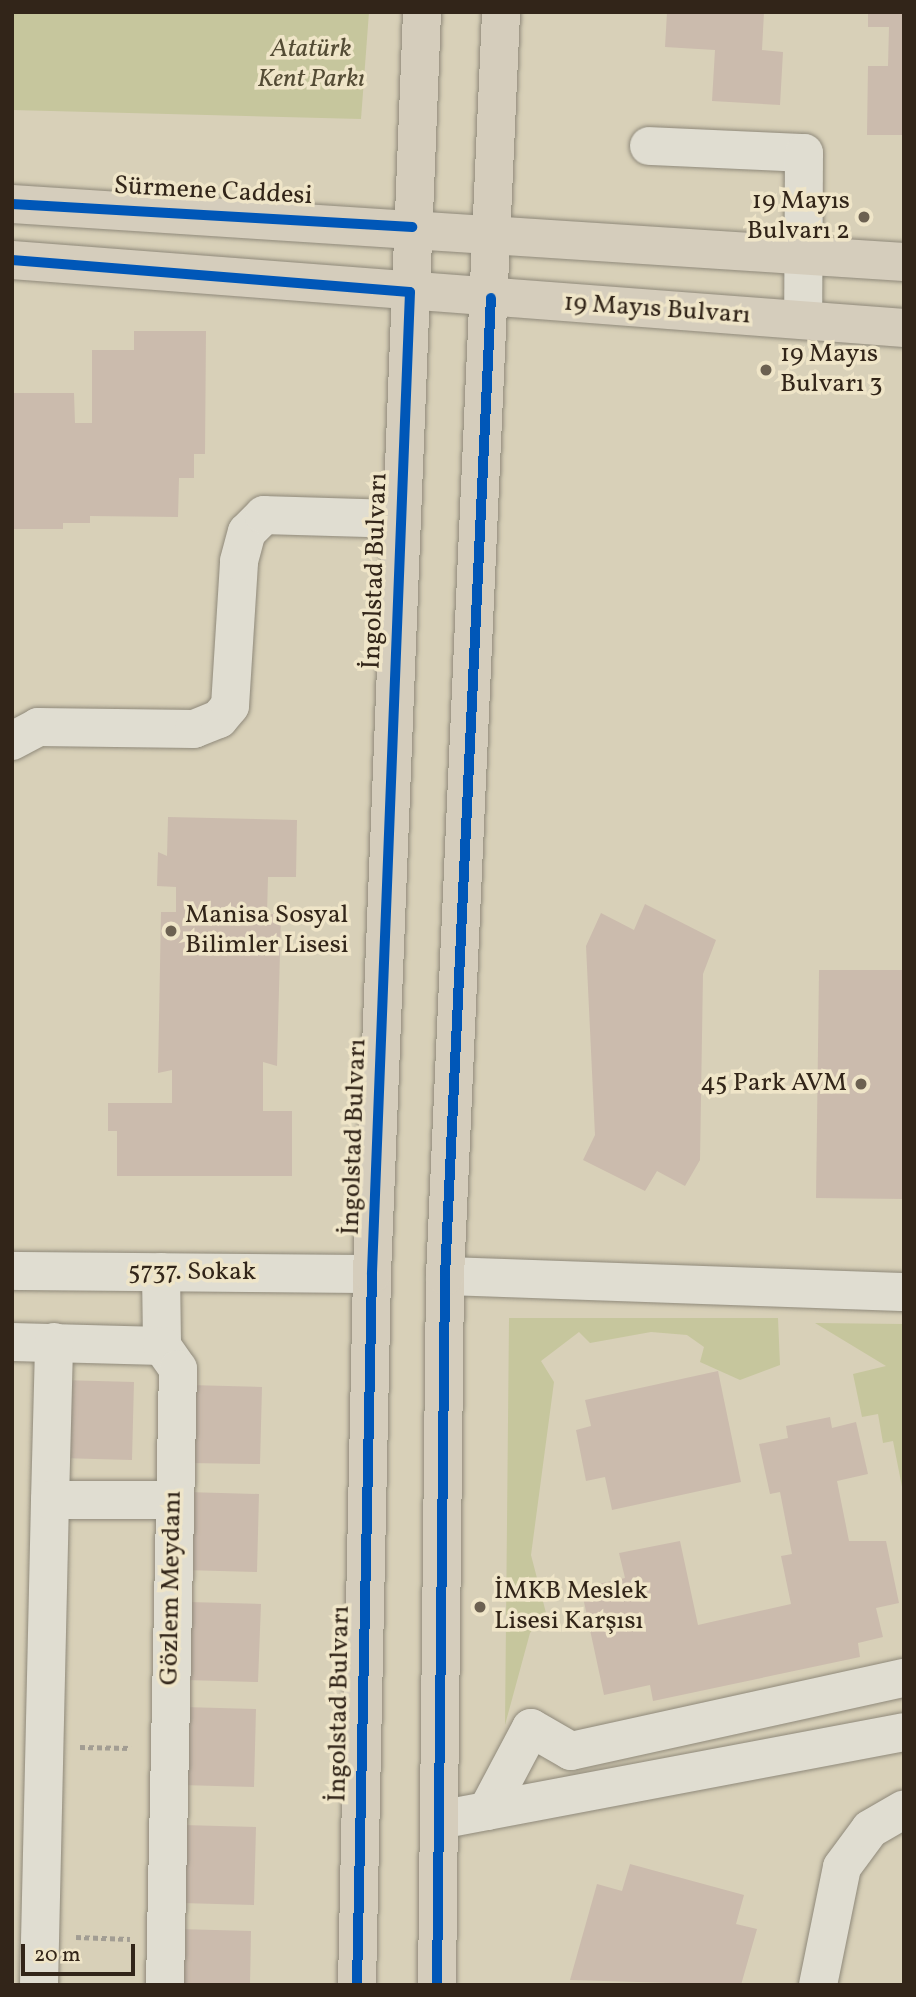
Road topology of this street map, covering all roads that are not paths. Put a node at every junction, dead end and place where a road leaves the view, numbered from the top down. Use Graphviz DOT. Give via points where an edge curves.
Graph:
graph roads {
  1 [pos="422,12"];
  2 [pos="501,12"];
  3 [pos="649,146"];
  4 [pos="12,204"];
  5 [pos="412,227"];
  6 [pos="491,231"];
  7 [pos="805,254"];
  8 [pos="12,260"];
  9 [pos="904,262"];
  10 [pos="410,292"];
  11 [pos="491,298"];
  12 [pos="803,320"];
  13 [pos="904,328"];
  14 [pos="401,519"];
  15 [pos="12,741"];
  16 [pos="12,1272"];
  17 [pos="161,1272"];
  18 [pos="372,1274"];
  19 [pos="445,1276"];
  20 [pos="904,1292"];
  21 [pos="12,1342"];
  22 [pos="54,1342"];
  23 [pos="162,1346"];
  24 [pos="50,1500"];
  25 [pos="173,1500"];
  26 [pos="904,1678"];
  27 [pos="904,1732"];
  28 [pos="904,1810"];
  29 [pos="487,1811"];
  30 [pos="439,1821"];
  31 [pos="39,1985"];
  32 [pos="165,1985"];
  33 [pos="357,1985"];
  34 [pos="437,1985"];
  35 [pos="818,1985"];
  1 -- 5 [label="main road, İngolstad Bulvarı"];
  2 -- 6 [label="main road"];
  3 -- 7 [label="street" via="804,153"];
  4 -- 5 [label="main road, Sürmene Caddesi"];
  5 -- 6 [label="main road"];
  5 -- 10 [label="main road, İngolstad Bulvarı"];
  6 -- 7 [label="main road"];
  6 -- 11 [label="main road"];
  7 -- 9 [label="main road"];
  7 -- 12 [label="street"];
  8 -- 10 [label="main road"];
  10 -- 11 [label="main road, 19 Mayıs Bulvarı"];
  10 -- 14 [label="main road, İngolstad Bulvarı"];
  11 -- 12 [label="main road, 19 Mayıs Bulvarı"];
  11 -- 19 [label="main road"];
  12 -- 13 [label="main road, 19 Mayıs Bulvarı"];
  14 -- 15 [label="street" via="264,515 247,533 239,561 230,706 219,719 194,729 38,727"];
  14 -- 18 [label="main road, İngolstad Bulvarı"];
  16 -- 17 [label="street, 5737. Sokak"];
  17 -- 18 [label="street, 5737. Sokak"];
  17 -- 23 [label="street"];
  18 -- 33 [label="main road, İngolstad Bulvarı"];
  19 -- 20 [label="street"];
  19 -- 30 [label="main road"];
  21 -- 22 [label="street"];
  22 -- 23 [label="street"];
  22 -- 24 [label="street"];
  23 -- 25 [label="street, Gözlem Meydanı" via="178,1369"];
  24 -- 25 [label="street"];
  24 -- 31 [label="street"];
  25 -- 32 [label="street, Gözlem Meydanı"];
  26 -- 29 [label="street" via="571,1751 531,1728"];
  27 -- 29 [label="street"];
  28 -- 35 [label="street" via="870,1829 842,1867"];
  29 -- 30 [label="street"];
  30 -- 34 [label="main road"];
}
